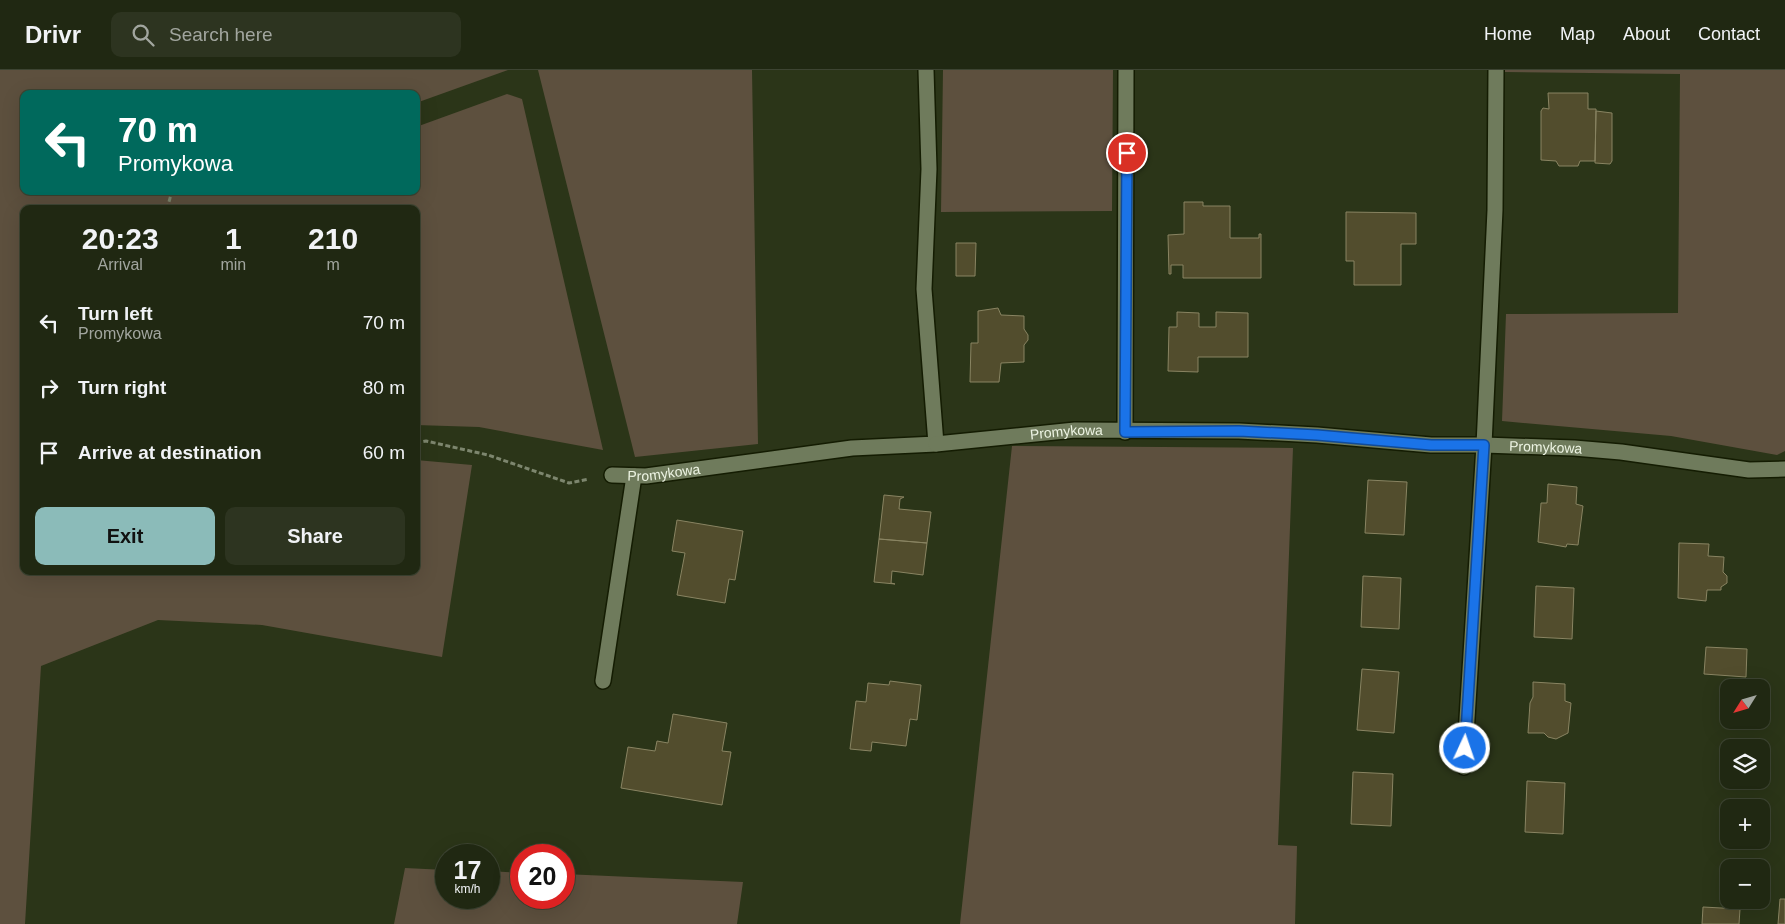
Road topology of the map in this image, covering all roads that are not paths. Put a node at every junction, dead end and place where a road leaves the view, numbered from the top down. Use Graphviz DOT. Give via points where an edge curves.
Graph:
graph roads {
  1 [pos="926,70"];
  2 [pos="1126,70"];
  3 [pos="1496,70"];
  4 [pos="1125,432"];
  5 [pos="936,444"];
  6 [pos="1484,445"];
  7 [pos="1785,469"];
  8 [pos="612,475"];
  9 [pos="634,476"];
  10 [pos="603,681"];
  11 [pos="1464,767"];
  1 -- 5 [label="street" via="929,169 924,289"];
  2 -- 4 [label="street"];
  3 -- 6 [label="street" via="1495,210"];
  4 -- 5 [label="street, Promykowa" via="1075,430"];
  4 -- 6 [label="street, Promykowa" via="1239,431 1431,445"];
  5 -- 9 [label="street, Promykowa" via="852,448"];
  6 -- 7 [label="street, Promykowa" via="1622,452 1749,470"];
  6 -- 11 [label="street"];
  8 -- 9 [label="street, Promykowa"];
  9 -- 10 [label="street"];
}
